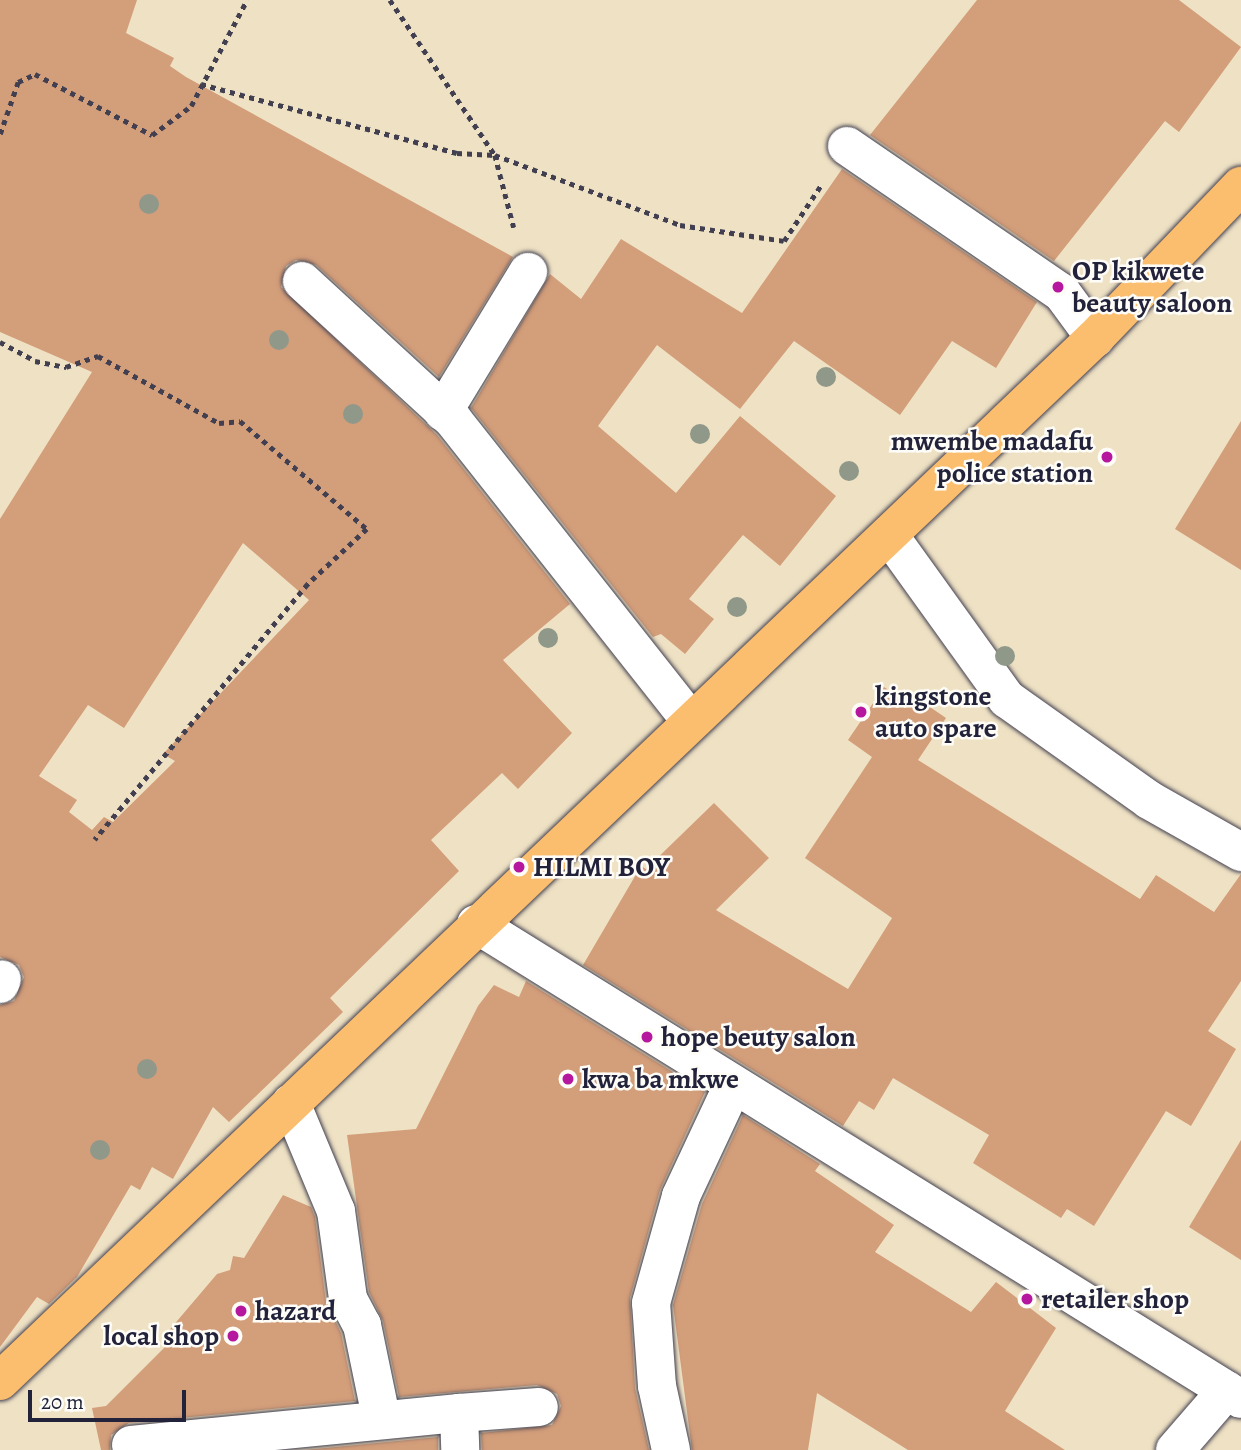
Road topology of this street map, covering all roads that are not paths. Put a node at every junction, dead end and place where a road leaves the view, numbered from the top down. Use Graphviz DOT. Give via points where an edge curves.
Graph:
graph roads {
  1 [pos="847,146"];
  2 [pos="1241,186"];
  3 [pos="528,272"];
  4 [pos="302,281"];
  5 [pos="1095,338"];
  6 [pos="443,412"];
  7 [pos="889,534"];
  8 [pos="691,721"];
  9 [pos="1241,852"];
  10 [pos="476,924"];
  11 [pos="733,1084"];
  12 [pos="291,1102"];
  13 [pos="0,1381"];
  14 [pos="1234,1395"];
  15 [pos="539,1408"];
  16 [pos="460,1413"];
  17 [pos="380,1417"];
  18 [pos="131,1445"];
  19 [pos="460,1450"];
  20 [pos="671,1450"];
  21 [pos="1175,1450"];
  1 -- 5 [label="street" via="1062,293"];
  2 -- 5 [label="main road"];
  3 -- 6 [label="street"];
  4 -- 6 [label="street"];
  5 -- 7 [label="main road"];
  6 -- 8 [label="street"];
  7 -- 8 [label="main road"];
  7 -- 9 [label="street" via="1007,699 1149,800"];
  8 -- 10 [label="main road"];
  10 -- 11 [label="street"];
  10 -- 12 [label="main road"];
  11 -- 14 [label="street"];
  11 -- 20 [label="street" via="681,1196 652,1303 657,1386"];
  12 -- 13 [label="main road"];
  12 -- 17 [label="street" via="336,1211 348,1299 362,1325"];
  14 -- 21 [label="street"];
  15 -- 16 [label="street"];
  16 -- 17 [label="street"];
  16 -- 19 [label="street"];
  17 -- 18 [label="street"];
}
